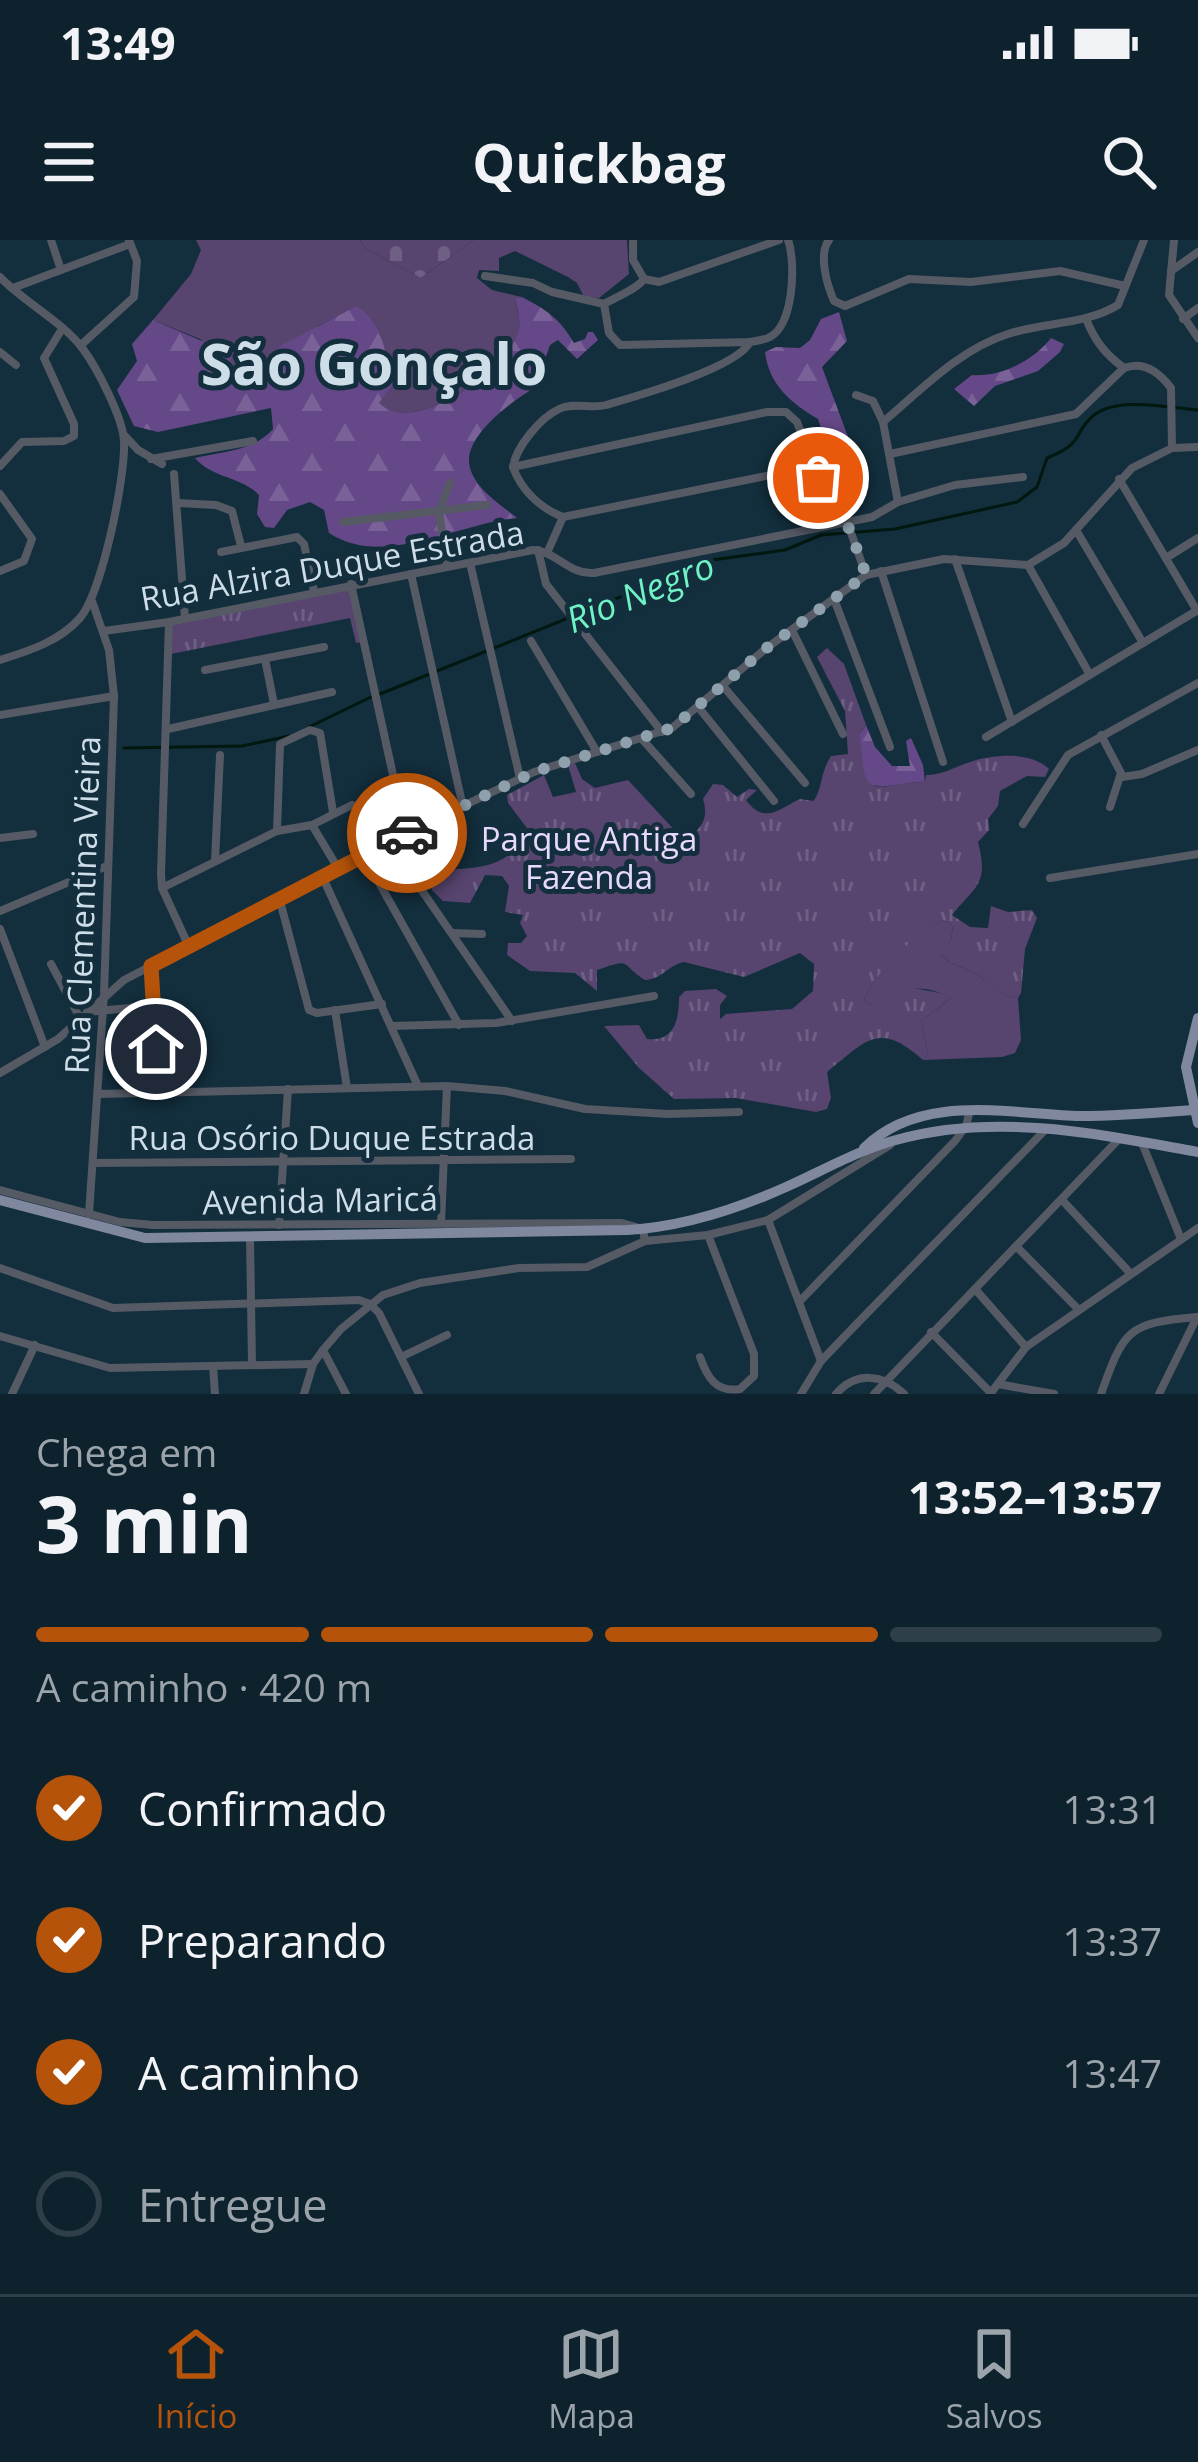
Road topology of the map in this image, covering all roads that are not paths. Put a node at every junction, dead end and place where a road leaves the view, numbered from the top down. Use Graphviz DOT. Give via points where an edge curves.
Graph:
graph roads {
  1 [pos="51,240"];
  2 [pos="633,240"];
  3 [pos="779,240"];
  4 [pos="788,240"];
  5 [pos="1144,240"];
  6 [pos="1174,240"];
  7 [pos="129,242"];
  8 [pos="827,242"];
  9 [pos="1198,252"];
  10 [pos="61,270"];
  11 [pos="1171,271"];
  12 [pos="485,276"];
  13 [pos="0,277"];
  14 [pos="641,283"];
  15 [pos="1124,286"];
  16 [pos="12,289"];
  17 [pos="604,304"];
  18 [pos="1198,308"];
  19 [pos="1085,319"];
  20 [pos="1184,319"];
  21 [pos="62,329"];
  22 [pos="1198,338"];
  23 [pos="750,342"];
  24 [pos="81,345"];
  25 [pos="0,352"];
  26 [pos="16,365"];
  27 [pos="1124,368"];
  28 [pos="856,395"];
  29 [pos="883,422"];
  30 [pos="124,435"];
  31 [pos="253,441"];
  32 [pos="1198,447"];
  33 [pos="1172,448"];
  34 [pos="890,454"];
  35 [pos="151,459"];
  36 [pos="162,464"];
  37 [pos="0,466"];
  38 [pos="815,466"];
  39 [pos="513,467"];
  40 [pos="174,474"];
  41 [pos="1023,477"];
  42 [pos="1119,478"];
  43 [pos="450,482"];
  44 [pos="0,494"];
  45 [pos="898,502"];
  46 [pos="178,503"];
  47 [pos="487,505"];
  48 [pos="439,511"];
  49 [pos="563,517"];
  50 [pos="343,522"];
  51 [pos="1076,530"];
  52 [pos="850,531"];
  53 [pos="1198,538"];
  54 [pos="242,546"];
  55 [pos="543,551"];
  56 [pos="221,552"];
  57 [pos="1166,558"];
  58 [pos="955,559"];
  59 [pos="470,562"];
  60 [pos="1028,565"];
  61 [pos="447,567"];
  62 [pos="881,571"];
  63 [pos="0,572"];
  64 [pos="411,574"];
  65 [pos="866,575"];
  66 [pos="352,584"];
  67 [pos="314,591"];
  68 [pos="834,599"];
  69 [pos="92,601"];
  70 [pos="1197,610"];
  71 [pos="185,618"];
  72 [pos="169,622"];
  73 [pos="792,630"];
  74 [pos="104,631"];
  75 [pos="531,641"];
  76 [pos="1143,643"];
  77 [pos="324,647"];
  78 [pos="265,659"];
  79 [pos="0,660"];
  80 [pos="205,670"];
  81 [pos="1090,675"];
  82 [pos="1198,683"];
  83 [pos="723,686"];
  84 [pos="332,692"];
  85 [pos="114,696"];
  86 [pos="274,704"];
  87 [pos="699,707"];
  88 [pos="0,715"];
  89 [pos="1012,722"];
  90 [pos="168,729"];
  91 [pos="662,732"];
  92 [pos="843,734"];
  93 [pos="1101,736"];
  94 [pos="986,737"];
  95 [pos="642,740"];
  96 [pos="890,747"];
  97 [pos="1198,750"];
  98 [pos="597,752"];
  99 [pos="220,755"];
  100 [pos="943,762"];
  101 [pos="1122,777"];
  102 [pos="520,778"];
  103 [pos="805,783"];
  104 [pos="691,794"];
  105 [pos="774,801"];
  106 [pos="352,805"];
  107 [pos="463,807"];
  108 [pos="1110,807"];
  109 [pos="333,812"];
  110 [pos="1023,824"];
  111 [pos="312,825"];
  112 [pos="277,831"];
  113 [pos="33,834"];
  114 [pos="406,834"];
  115 [pos="0,838"];
  116 [pos="389,843"];
  117 [pos="1198,854"];
  118 [pos="364,856"];
  119 [pos="215,861"];
  120 [pos="107,866"];
  121 [pos="339,870"];
  122 [pos="323,878"];
  123 [pos="1050,878"];
  124 [pos="162,889"];
  125 [pos="280,901"];
  126 [pos="0,911"];
  127 [pos="0,929"];
  128 [pos="451,933"];
  129 [pos="482,934"];
  130 [pos="190,949"];
  131 [pos="51,964"];
  132 [pos="151,966"];
  133 [pos="104,994"];
  134 [pos="653,996"];
  135 [pos="382,1004"];
  136 [pos="151,1006"];
  137 [pos="334,1010"];
  138 [pos="103,1011"];
  139 [pos="84,1015"];
  140 [pos="1198,1018"];
  141 [pos="512,1021"];
  142 [pos="459,1025"];
  143 [pos="392,1026"];
  144 [pos="46,1046"];
  145 [pos="0,1073"];
  146 [pos="418,1086"];
  147 [pos="447,1086"];
  148 [pos="347,1088"];
  149 [pos="288,1089"];
  150 [pos="162,1091"];
  151 [pos="98,1094"];
  152 [pos="970,1111"];
  153 [pos="740,1112"];
  154 [pos="1195,1117"];
  155 [pos="967,1126"];
  156 [pos="1046,1129"];
  157 [pos="897,1139"];
  158 [pos="1118,1140"];
  159 [pos="1142,1143"];
  160 [pos="1198,1152"];
  161 [pos="857,1155"];
  162 [pos="571,1159"];
  163 [pos="444,1160"];
  164 [pos="284,1161"];
  165 [pos="93,1163"];
  166 [pos="1,1198"];
  167 [pos="1064,1201"];
  168 [pos="89,1214"];
  169 [pos="767,1220"];
  170 [pos="279,1225"];
  171 [pos="1198,1228"];
  172 [pos="441,1230"];
  173 [pos="644,1235"];
  174 [pos="708,1235"];
  175 [pos="250,1237"];
  176 [pos="1180,1239"];
  177 [pos="1018,1248"];
  178 [pos="0,1268"];
  179 [pos="1131,1274"];
  180 [pos="975,1289"];
  181 [pos="250,1301"];
  182 [pos="800,1301"];
  183 [pos="370,1304"];
  184 [pos="1079,1310"];
  185 [pos="1197,1316"];
  186 [pos="1194,1329"];
  187 [pos="931,1332"];
  188 [pos="447,1335"];
  189 [pos="0,1336"];
  190 [pos="35,1345"];
  191 [pos="1026,1347"];
  192 [pos="323,1350"];
  193 [pos="401,1357"];
  194 [pos="700,1357"];
  195 [pos="821,1361"];
  196 [pos="252,1364"];
  197 [pos="313,1364"];
  198 [pos="213,1366"];
  199 [pos="885,1379"];
  200 [pos="0,1390"];
  201 [pos="993,1390"];
  202 [pos="13,1394"];
  203 [pos="215,1394"];
  204 [pos="304,1394"];
  205 [pos="346,1394"];
  206 [pos="419,1394"];
  207 [pos="802,1394"];
  208 [pos="836,1394"];
  209 [pos="874,1394"];
  210 [pos="904,1394"];
  211 [pos="1054,1394"];
  212 [pos="1101,1394"];
  213 [pos="1159,1394"];
  1 -- 10 [label="street"];
  2 -- 14 [label="street"];
  3 -- 14 [label="street"];
  4 -- 23 [label="street" via="795,275 781,326"];
  5 -- 15 [label="street"];
  6 -- 11 [label="street"];
  7 -- 10 [label="street"];
  7 -- 24 [label="street" via="138,273 134,297"];
  8 -- 15 [label="street" via="830,291 845,306 909,279 971,282 1060,271"];
  9 -- 11 [label="street"];
  10 -- 16 [label="street"];
  11 -- 20 [label="street" via="1169,295"];
  12 -- 17 [label="street"];
  13 -- 16 [label="street"];
  14 -- 17 [label="street"];
  15 -- 19 [label="street" via="1118,305"];
  16 -- 21 [label="street"];
  17 -- 23 [label="street" via="620,345"];
  18 -- 20 [label="street"];
  19 -- 27 [label="street" via="1097,344"];
  19 -- 29 [label="street" via="988,342"];
  20 -- 22 [label="street"];
  21 -- 24 [label="street"];
  21 -- 37 [label="street" via="44,358 74,436 22,442"];
  23 -- 39 [label="street" via="739,357 700,374 604,406 554,413 524,442"];
  24 -- 30 [label="street"];
  25 -- 26 [label="street"];
  27 -- 33 [label="street" via="1152,370 1171,388"];
  27 -- 34 [label="street" via="1076,414"];
  28 -- 29 [label="street" via="873,401"];
  29 -- 34 [label="street"];
  30 -- 35 [label="street"];
  30 -- 69 [label="street"];
  31 -- 35 [label="street"];
  32 -- 33 [label="street"];
  33 -- 42 [label="street"];
  34 -- 45 [label="street"];
  35 -- 36 [label="street"];
  38 -- 39 [label="street" via="796,422 777,411"];
  38 -- 49 [label="street"];
  38 -- 52 [label="street"];
  39 -- 49 [label="street" via="526,490"];
  40 -- 46 [label="street"];
  41 -- 45 [label="street, Rua Alzira Duque Estrada"];
  42 -- 51 [label="street"];
  42 -- 57 [label="street"];
  43 -- 48 [label="street"];
  44 -- 63 [label="street" via="32,539 24,561"];
  45 -- 52 [label="street, Rua Alzira Duque Estrada"];
  46 -- 54 [label="street" via="232,511"];
  46 -- 71 [label="street"];
  47 -- 48 [label="street"];
  48 -- 50 [label="street"];
  48 -- 61 [label="street"];
  49 -- 55 [label="street"];
  51 -- 60 [label="street"];
  51 -- 76 [label="street"];
  52 -- 55 [label="street, Rua Alzira Duque Estrada" via="586,574"];
  52 -- 65 [label="street"];
  53 -- 57 [label="street"];
  54 -- 56 [label="street"];
  54 -- 67 [label="street" via="301,539"];
  55 -- 59 [label="street, Rua Alzira Duque Estrada"];
  55 -- 91 [label="street" via="545,584"];
  57 -- 70 [label="street"];
  58 -- 60 [label="street"];
  58 -- 62 [label="street"];
  58 -- 89 [label="street"];
  59 -- 61 [label="street, Rua Alzira Duque Estrada"];
  59 -- 102 [label="street"];
  60 -- 81 [label="street"];
  61 -- 64 [label="street, Rua Alzira Duque Estrada"];
  62 -- 65 [label="street"];
  62 -- 100 [label="street"];
  64 -- 66 [label="street, Rua Alzira Duque Estrada"];
  64 -- 107 [label="street"];
  65 -- 68 [label="street"];
  66 -- 67 [label="street, Rua Alzira Duque Estrada"];
  66 -- 114 [label="street"];
  67 -- 71 [label="street, Rua Alzira Duque Estrada"];
  68 -- 73 [label="street"];
  68 -- 96 [label="street"];
  69 -- 74 [label="street, Rua Clementina Vieira"];
  69 -- 79 [label="street" via="57,637"];
  70 -- 76 [label="street"];
  71 -- 72 [label="street, Rua Alzira Duque Estrada"];
  72 -- 74 [label="street, Rua Alzira Duque Estrada"];
  72 -- 90 [label="street"];
  73 -- 83 [label="street"];
  73 -- 92 [label="street"];
  74 -- 85 [label="street, Rua Clementina Vieira"];
  75 -- 98 [label="street"];
  76 -- 81 [label="street"];
  77 -- 78 [label="street"];
  78 -- 80 [label="street"];
  78 -- 86 [label="street"];
  81 -- 89 [label="street"];
  82 -- 93 [label="street"];
  83 -- 87 [label="street"];
  83 -- 103 [label="street"];
  84 -- 86 [label="street"];
  85 -- 88 [label="street"];
  85 -- 120 [label="street, Rua Clementina Vieira"];
  86 -- 90 [label="street"];
  87 -- 91 [label="street"];
  87 -- 105 [label="street"];
  89 -- 94 [label="street"];
  90 -- 124 [label="street"];
  91 -- 95 [label="street"];
  93 -- 101 [label="street"];
  93 -- 110 [label="street" via="1068,755"];
  95 -- 98 [label="street"];
  95 -- 104 [label="street"];
  97 -- 101 [label="street"];
  98 -- 102 [label="street"];
  99 -- 119 [label="street"];
  101 -- 108 [label="street"];
  102 -- 107 [label="street"];
  106 -- 109 [label="street"];
  107 -- 114 [label="street"];
  109 -- 111 [label="street"];
  109 -- 112 [label="street" via="320,733 310,730 280,744"];
  111 -- 112 [label="street"];
  111 -- 121 [label="street"];
  112 -- 119 [label="street"];
  113 -- 115 [label="street"];
  114 -- 116 [label="street"];
  116 -- 118 [label="street"];
  116 -- 128 [label="street"];
  117 -- 123 [label="street"];
  118 -- 121 [label="street"];
  118 -- 142 [label="street"];
  119 -- 124 [label="street"];
  120 -- 126 [label="street"];
  120 -- 133 [label="street, Rua Clementina Vieira"];
  121 -- 122 [label="street"];
  122 -- 125 [label="street"];
  122 -- 135 [label="street"];
  124 -- 130 [label="street"];
  125 -- 130 [label="street"];
  125 -- 137 [label="street" via="304,1003 312,1012"];
  127 -- 144 [label="street"];
  128 -- 129 [label="street"];
  128 -- 141 [label="street"];
  130 -- 132 [label="street"];
  131 -- 139 [label="street"];
  132 -- 133 [label="street"];
  132 -- 136 [label="street"];
  133 -- 138 [label="street, Rua Clementina Vieira"];
  133 -- 139 [label="street"];
  134 -- 141 [label="street"];
  135 -- 137 [label="street"];
  135 -- 143 [label="street"];
  136 -- 138 [label="street"];
  136 -- 150 [label="street"];
  137 -- 148 [label="street"];
  138 -- 139 [label="street"];
  138 -- 151 [label="street, Rua Clementina Vieira"];
  139 -- 144 [label="street"];
  140 -- 154 [label="main road" via="1186,1067"];
  141 -- 142 [label="street"];
  142 -- 143 [label="street"];
  143 -- 146 [label="street"];
  144 -- 145 [label="street"];
  146 -- 147 [label="street"];
  146 -- 148 [label="street"];
  147 -- 153 [label="street" via="585,1109"];
  147 -- 163 [label="street"];
  148 -- 149 [label="street"];
  149 -- 150 [label="street"];
  149 -- 164 [label="street"];
  150 -- 151 [label="street"];
  151 -- 165 [label="street, Rua Clementina Vieira"];
  152 -- 154 [label="main road"];
  152 -- 155 [label="street"];
  152 -- 161 [label="main road" via="894,1125"];
  155 -- 156 [label="main road"];
  155 -- 157 [label="main road"];
  155 -- 182 [label="street"];
  156 -- 158 [label="main road"];
  156 -- 195 [label="street"];
  157 -- 161 [label="main road"];
  157 -- 169 [label="street"];
  158 -- 159 [label="main road"];
  158 -- 167 [label="street"];
  159 -- 160 [label="main road"];
  159 -- 176 [label="street"];
  161 -- 173 [label="main road" via="732,1210"];
  162 -- 163 [label="street, Rua Osório Duque Estrada"];
  163 -- 164 [label="street, Rua Osório Duque Estrada"];
  163 -- 172 [label="street"];
  164 -- 165 [label="street, Rua Osório Duque Estrada"];
  164 -- 170 [label="street"];
  165 -- 168 [label="street, Rua Clementina Vieira"];
  166 -- 168 [label="street, Avenida Maricá"];
  166 -- 175 [label="main road" via="145,1238"];
  167 -- 177 [label="street"];
  167 -- 179 [label="street"];
  168 -- 170 [label="street, Avenida Maricá" via="153,1226"];
  169 -- 174 [label="street"];
  169 -- 182 [label="street"];
  170 -- 172 [label="street, Avenida Maricá"];
  171 -- 176 [label="street"];
  172 -- 173 [label="main road"];
  172 -- 175 [label="main road"];
  173 -- 174 [label="street"];
  173 -- 183 [label="street" via="597,1264 420,1283"];
  174 -- 194 [label="street" via="754,1354 754,1376 740,1389 721,1388"];
  175 -- 181 [label="street"];
  176 -- 179 [label="street"];
  177 -- 180 [label="street"];
  177 -- 184 [label="street"];
  178 -- 181 [label="street" via="113,1307"];
  179 -- 184 [label="street"];
  180 -- 187 [label="street"];
  180 -- 191 [label="street"];
  181 -- 183 [label="street"];
  181 -- 196 [label="street"];
  182 -- 195 [label="street"];
  183 -- 192 [label="street"];
  183 -- 193 [label="street"];
  184 -- 191 [label="street"];
  185 -- 186 [label="street"];
  185 -- 212 [label="street" via="1139,1326 1120,1346"];
  186 -- 213 [label="street"];
  187 -- 199 [label="street"];
  187 -- 201 [label="street"];
  188 -- 193 [label="street"];
  189 -- 190 [label="street"];
  190 -- 198 [label="street" via="110,1368"];
  190 -- 202 [label="street"];
  191 -- 201 [label="street"];
  192 -- 197 [label="street"];
  192 -- 205 [label="street"];
  193 -- 206 [label="street"];
  195 -- 207 [label="street"];
  196 -- 197 [label="street"];
  196 -- 198 [label="street"];
  197 -- 204 [label="street"];
  198 -- 203 [label="street"];
  199 -- 208 [label="street" via="851,1380"];
  199 -- 209 [label="street"];
  199 -- 210 [label="street"];
  200 -- 202 [label="street"];
  201 -- 211 [label="street"];
}
